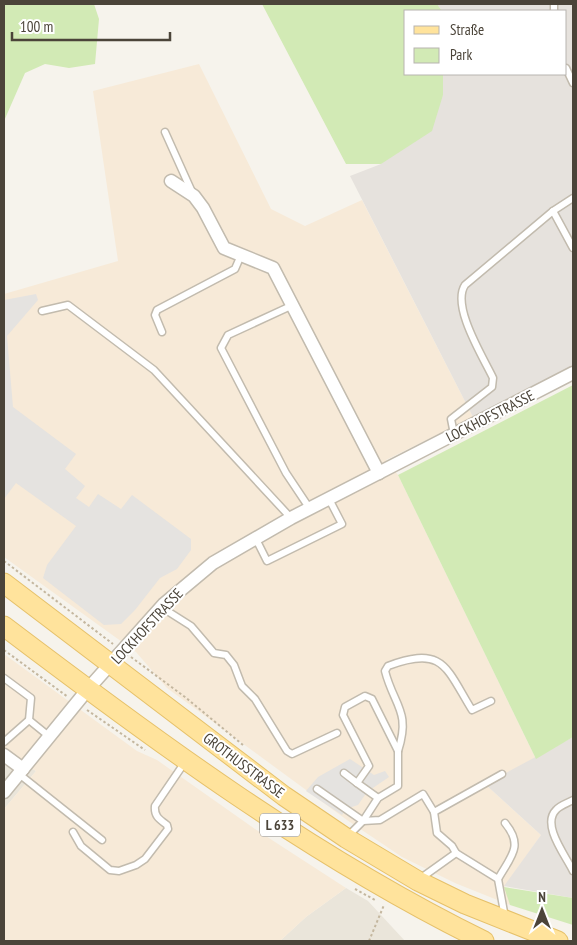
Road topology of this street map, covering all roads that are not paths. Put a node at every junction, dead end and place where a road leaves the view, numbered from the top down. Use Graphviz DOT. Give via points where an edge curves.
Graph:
graph roads {
  1 [pos="567,70"];
  2 [pos="573,83"];
  3 [pos="165,132"];
  4 [pos="172,181"];
  5 [pos="194,196"];
  6 [pos="573,198"];
  7 [pos="553,210"];
  8 [pos="573,248"];
  9 [pos="241,255"];
  10 [pos="293,305"];
  11 [pos="42,311"];
  12 [pos="162,332"];
  13 [pos="573,373"];
  14 [pos="454,434"];
  15 [pos="379,473"];
  16 [pos="329,499"];
  17 [pos="310,509"];
  18 [pos="291,518"];
  19 [pos="255,537"];
  20 [pos="4,583"];
  21 [pos="161,607"];
  22 [pos="4,626"];
  23 [pos="112,664"];
  24 [pos="4,678"];
  25 [pos="88,689"];
  26 [pos="491,701"];
  27 [pos="29,720"];
  28 [pos="337,733"];
  29 [pos="50,737"];
  30 [pos="4,742"];
  31 [pos="398,751"];
  32 [pos="4,755"];
  33 [pos="186,761"];
  34 [pos="21,772"];
  35 [pos="344,773"];
  36 [pos="502,774"];
  37 [pos="357,783"];
  38 [pos="317,789"];
  39 [pos="4,792"];
  40 [pos="378,798"];
  41 [pos="573,800"];
  42 [pos="434,812"];
  43 [pos="363,821"];
  44 [pos="505,823"];
  45 [pos="73,832"];
  46 [pos="346,838"];
  47 [pos="102,840"];
  48 [pos="456,853"];
  49 [pos="573,871"];
  50 [pos="498,879"];
  51 [pos="418,881"];
  52 [pos="514,926"];
  53 [pos="484,941"];
  54 [pos="558,941"];
  1 -- 2 [label="lane"];
  3 -- 5 [label="lane"];
  4 -- 5 [label="street"];
  5 -- 9 [label="street" via="224,248"];
  6 -- 7 [label="lane"];
  7 -- 8 [label="lane"];
  7 -- 14 [label="lane" via="464,285 460,292 469,330 493,378 492,387 451,419"];
  9 -- 10 [label="street" via="272,268"];
  9 -- 12 [label="lane" via="235,268 156,310"];
  10 -- 15 [label="street"];
  10 -- 17 [label="lane" via="228,335 221,348 286,473"];
  11 -- 18 [label="lane" via="68,306 154,370"];
  13 -- 14 [label="street, LOCKHOFSTRASSE"];
  14 -- 15 [label="street, LOCKHOFSTRASSE"];
  15 -- 16 [label="street, LOCKHOFSTRASSE"];
  16 -- 17 [label="street, LOCKHOFSTRASSE"];
  16 -- 19 [label="lane" via="342,524 267,561"];
  17 -- 18 [label="street, LOCKHOFSTRASSE"];
  18 -- 19 [label="street, LOCKHOFSTRASSE"];
  19 -- 21 [label="street, LOCKHOFSTRASSE" via="213,563"];
  20 -- 23 [label="main road, GROTHUSSTRASSE / L 633"];
  21 -- 23 [label="street, LOCKHOFSTRASSE"];
  21 -- 28 [label="lane" via="191,626 214,653 226,654 234,664 242,686 255,699 287,751 292,754 300,752"];
  22 -- 25 [label="main road, GROTHUSSTRASSE / L 633"];
  23 -- 25 [label="street, LOCKHOFSTRASSE"];
  23 -- 46 [label="main road, GROTHUSSTRASSE / L 633" via="284,796"];
  24 -- 27 [label="lane" via="31,698"];
  25 -- 29 [label="street, LOCKHOFSTRASSE"];
  25 -- 33 [label="main road, GROTHUSSTRASSE / L 633"];
  26 -- 31 [label="lane" via="472,710 439,660 428,658 388,666 384,671 404,722"];
  27 -- 29 [label="lane"];
  27 -- 30 [label="lane"];
  29 -- 34 [label="street, LOCKHOFSTRASSE"];
  31 -- 37 [label="lane" via="372,699 365,696 345,706 343,715 369,766"];
  31 -- 40 [label="lane" via="398,786"];
  32 -- 34 [label="street"];
  33 -- 45 [label="lane" via="155,806 154,813 168,829 136,866 110,870 81,846"];
  33 -- 53 [label="main road, GROTHUSSTRASSE / L 633" via="335,861 402,900"];
  34 -- 39 [label="street, LOCKHOFSTRASSE"];
  34 -- 47 [label="lane"];
  35 -- 37 [label="lane"];
  36 -- 42 [label="lane"];
  37 -- 40 [label="lane"];
  38 -- 43 [label="lane"];
  40 -- 43 [label="lane"];
  41 -- 49 [label="lane" via="556,809 551,818 551,828"];
  42 -- 43 [label="lane" via="423,794 380,820"];
  42 -- 48 [label="lane" via="437,833"];
  43 -- 46 [label="lane"];
  44 -- 50 [label="lane" via="514,834 516,846"];
  46 -- 51 [label="main road, GROTHUSSTRASSE / L 633"];
  48 -- 50 [label="lane"];
  48 -- 51 [label="lane"];
  50 -- 52 [label="lane" via="504,912"];
  51 -- 52 [label="main road, GROTHUSSTRASSE / L 633"];
  52 -- 54 [label="main road, GROTHUSSTRASSE / L 633"];
}
